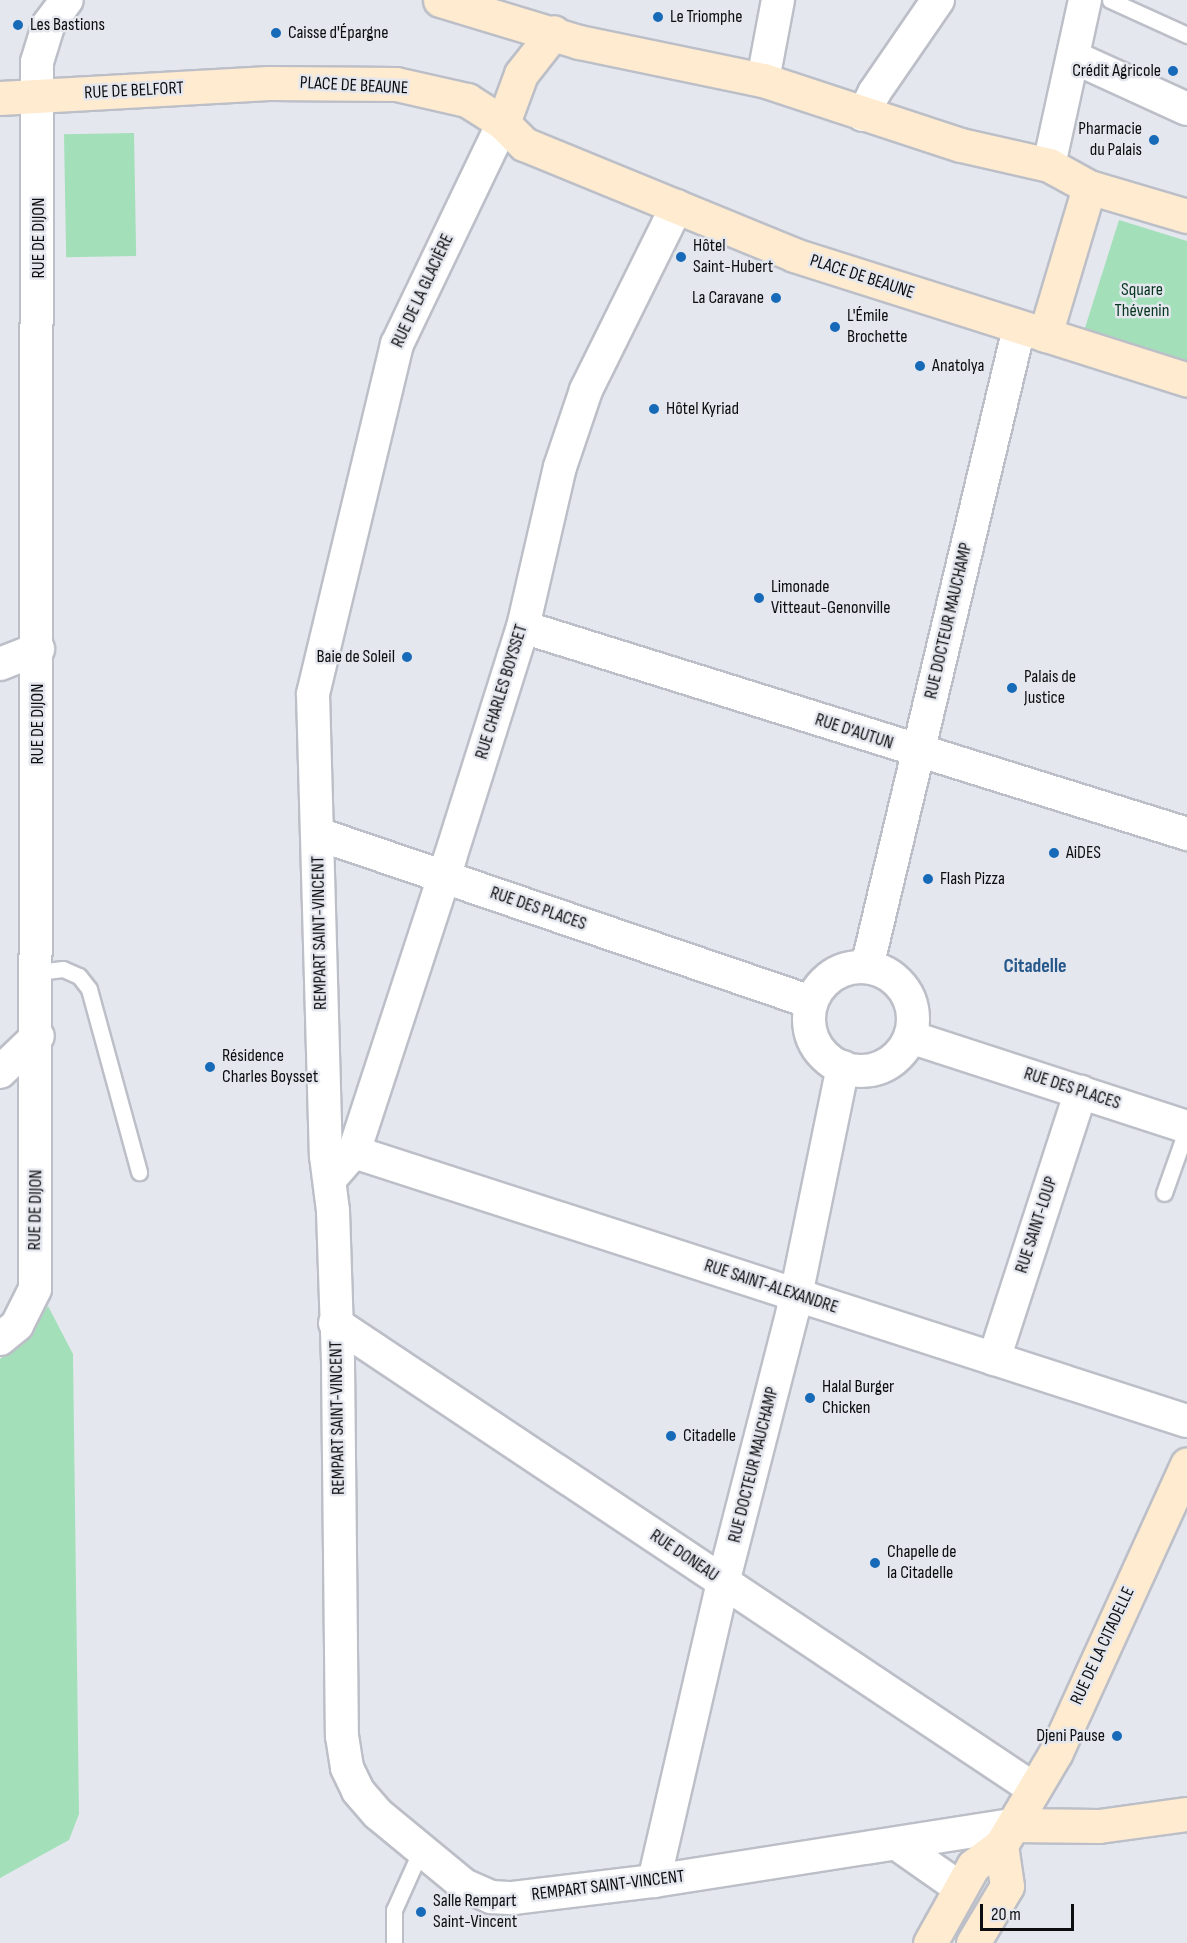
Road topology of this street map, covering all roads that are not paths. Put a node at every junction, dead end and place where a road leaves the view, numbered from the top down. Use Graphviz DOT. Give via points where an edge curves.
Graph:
graph roads {
  1 [pos="67,0"];
  2 [pos="441,0"];
  3 [pos="938,0"];
  4 [pos="1085,0"];
  5 [pos="1110,0"];
  6 [pos="772,2"];
  7 [pos="554,32"];
  8 [pos="1187,35"];
  9 [pos="1073,57"];
  10 [pos="763,80"];
  11 [pos="269,83"];
  12 [pos="39,96"];
  13 [pos="0,98"];
  14 [pos="1187,109"];
  15 [pos="863,115"];
  16 [pos="503,123"];
  17 [pos="1049,165"];
  18 [pos="1089,187"];
  19 [pos="677,206"];
  20 [pos="1187,216"];
  21 [pos="1032,332"];
  22 [pos="1187,380"];
  23 [pos="367,467"];
  24 [pos="523,627"];
  25 [pos="38,649"];
  26 [pos="0,664"];
  27 [pos="918,752"];
  28 [pos="318,834"];
  29 [pos="1187,834"];
  30 [pos="444,877"];
  31 [pos="867,967"];
  32 [pos="38,972"];
  33 [pos="811,1002"];
  34 [pos="38,1036"];
  35 [pos="910,1036"];
  36 [pos="843,1068"];
  37 [pos="0,1072"];
  38 [pos="1081,1092"];
  39 [pos="1187,1127"];
  40 [pos="354,1152"];
  41 [pos="139,1172"];
  42 [pos="331,1178"];
  43 [pos="1164,1193"];
  44 [pos="796,1295"];
  45 [pos="335,1323"];
  46 [pos="0,1340"];
  47 [pos="994,1359"];
  48 [pos="1187,1421"];
  49 [pos="1187,1464"];
  50 [pos="723,1582"];
  51 [pos="1042,1776"];
  52 [pos="1187,1814"];
  53 [pos="1099,1826"];
  54 [pos="1007,1835"];
  55 [pos="897,1844"];
  56 [pos="421,1850"];
  57 [pos="654,1881"];
  58 [pos="960,1888"];
  59 [pos="394,1943"];
  60 [pos="930,1943"];
  61 [pos="973,1943"];
  1 -- 12 [label="street, RUE DE DIJON" via="48,25 37,62"];
  2 -- 7 [label="main road"];
  3 -- 15 [label="street"];
  4 -- 9 [label="street"];
  5 -- 8 [label="lane"];
  6 -- 10 [label="street"];
  7 -- 10 [label="main road" via="579,42"];
  7 -- 16 [label="main road" via="521,74"];
  9 -- 14 [label="street"];
  9 -- 17 [label="street"];
  10 -- 15 [label="main road"];
  11 -- 12 [label="main road, RUE DE BELFORT"];
  11 -- 16 [label="main road, PLACE DE BEAUNE" via="396,84 467,100"];
  12 -- 13 [label="main road, RUE DE BELFORT"];
  12 -- 25 [label="street, RUE DE DIJON"];
  15 -- 17 [label="main road" via="961,145"];
  16 -- 19 [label="main road, PLACE DE BEAUNE" via="524,144"];
  16 -- 23 [label="street, RUE DE LA GLACIÈRE" via="397,344"];
  17 -- 18 [label="main road"];
  18 -- 20 [label="main road"];
  18 -- 21 [label="main road"];
  19 -- 21 [label="main road, PLACE DE BEAUNE" via="794,255"];
  19 -- 24 [label="street, RUE CHARLES BOYSSET" via="586,390 560,467"];
  21 -- 22 [label="main road, PLACE DE BEAUNE"];
  21 -- 27 [label="street, RUE DOCTEUR MAUCHAMP"];
  23 -- 28 [label="street, REMPART SAINT-VINCENT" via="313,694"];
  24 -- 27 [label="street, RUE D'AUTUN"];
  24 -- 30 [label="street, RUE CHARLES BOYSSET"];
  25 -- 26 [label="street"];
  25 -- 32 [label="street, RUE DE DIJON"];
  27 -- 29 [label="street, RUE D'AUTUN"];
  27 -- 31 [label="street, RUE DOCTEUR MAUCHAMP"];
  28 -- 30 [label="street, RUE DES PLACES"];
  28 -- 42 [label="street, REMPART SAINT-VINCENT" via="326,1156"];
  30 -- 33 [label="street, RUE DES PLACES"];
  30 -- 40 [label="street, RUE CHARLES BOYSSET"];
  31 -- 33 [label="street" via="849,968 833,975 820,986"];
  31 -- 35 [label="street" via="882,971 905,992 913,1021"];
  32 -- 34 [label="street, RUE DE DIJON"];
  32 -- 41 [label="lane" via="63,969 79,976 89,989"];
  33 -- 36 [label="street" via="808,1018 814,1041 828,1060"];
  34 -- 37 [label="street"];
  34 -- 46 [label="street, RUE DE DIJON" via="35,1289 17,1325"];
  35 -- 36 [label="street" via="890,1062 875,1069"];
  35 -- 38 [label="street, RUE DES PLACES"];
  36 -- 44 [label="street, RUE DOCTEUR MAUCHAMP"];
  38 -- 39 [label="street, RUE DES PLACES"];
  38 -- 47 [label="street, RUE SAINT-LOUP"];
  39 -- 43 [label="lane"];
  40 -- 42 [label="street, RUE CHARLES BOYSSET"];
  40 -- 44 [label="street, RUE SAINT-ALEXANDRE"];
  42 -- 45 [label="street, REMPART SAINT-VINCENT"];
  44 -- 47 [label="street, RUE SAINT-ALEXANDRE"];
  44 -- 50 [label="street, RUE DOCTEUR MAUCHAMP"];
  45 -- 50 [label="street, RUE DONEAU"];
  45 -- 56 [label="street, REMPART SAINT-VINCENT" via="342,1736 347,1768 358,1791"];
  47 -- 48 [label="street, RUE SAINT-ALEXANDRE"];
  49 -- 51 [label="main road, RUE DE LA CITADELLE"];
  50 -- 51 [label="street, RUE DONEAU"];
  50 -- 57 [label="street, RUE DOCTEUR MAUCHAMP"];
  51 -- 53 [label="main road" via="1057,1799 1081,1820"];
  51 -- 54 [label="main road, RUE DE LA CITADELLE"];
  52 -- 53 [label="main road"];
  53 -- 54 [label="main road"];
  54 -- 55 [label="street, REMPART SAINT-VINCENT"];
  54 -- 58 [label="main road" via="973,1866"];
  54 -- 61 [label="main road" via="1007,1886"];
  55 -- 57 [label="street, REMPART SAINT-VINCENT"];
  55 -- 58 [label="street"];
  56 -- 57 [label="street, REMPART SAINT-VINCENT" via="464,1885 491,1897 513,1898"];
  56 -- 59 [label="lane" via="394,1910"];
  58 -- 60 [label="main road"];
}
